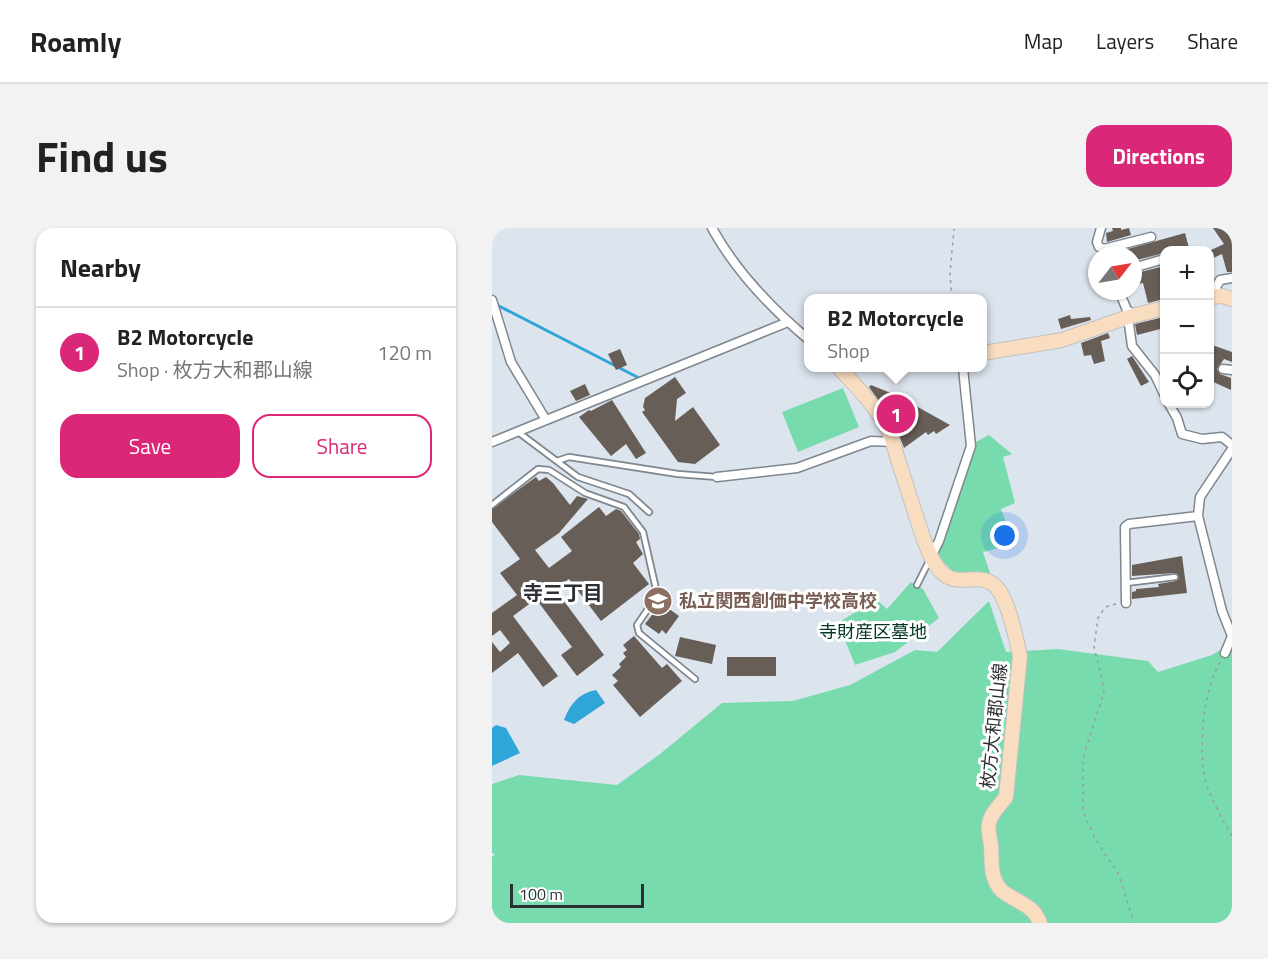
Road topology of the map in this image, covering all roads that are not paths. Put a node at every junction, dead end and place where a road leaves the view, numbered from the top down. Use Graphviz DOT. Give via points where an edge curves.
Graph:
graph roads {
  1 [pos="712,228"];
  2 [pos="1101,228"];
  3 [pos="1150,237"];
  4 [pos="1099,246"];
  5 [pos="1126,246"];
  6 [pos="1160,260"];
  7 [pos="1142,265"];
  8 [pos="1232,278"];
  9 [pos="1214,290"];
  10 [pos="1214,297"];
  11 [pos="1232,299"];
  12 [pos="492,300"];
  13 [pos="1122,300"];
  14 [pos="1160,309"];
  15 [pos="1131,316"];
  16 [pos="788,322"];
  17 [pos="804,336"];
  18 [pos="987,352"];
  19 [pos="843,372"];
  20 [pos="963,372"];
  21 [pos="1160,386"];
  22 [pos="1172,408"];
  23 [pos="546,420"];
  24 [pos="518,432"];
  25 [pos="492,442"];
  26 [pos="892,442"];
  27 [pos="1232,447"];
  28 [pos="557,461"];
  29 [pos="717,477"];
  30 [pos="492,505"];
  31 [pos="650,512"];
  32 [pos="1198,516"];
  33 [pos="931,557"];
  34 [pos="1175,576"];
  35 [pos="1126,582"];
  36 [pos="917,585"];
  37 [pos="1126,603"];
  38 [pos="1226,653"];
  39 [pos="695,679"];
  40 [pos="1040,923"];
  1 -- 16 [label="street" via="726,254"];
  2 -- 4 [label="street"];
  3 -- 5 [label="street"];
  6 -- 7 [label="street"];
  8 -- 9 [label="street" via="1220,280"];
  10 -- 11 [label="main road"];
  12 -- 23 [label="street" via="511,362"];
  13 -- 15 [label="street"];
  14 -- 15 [label="main road"];
  15 -- 18 [label="main road" via="1062,340"];
  15 -- 21 [label="street" via="1132,346"];
  16 -- 17 [label="street"];
  16 -- 23 [label="street"];
  19 -- 26 [label="main road, 枚方大和郡山線" via="868,398"];
  20 -- 33 [label="street" via="971,446"];
  22 -- 27 [label="street" via="1182,434 1203,439 1222,437"];
  23 -- 24 [label="street"];
  24 -- 25 [label="street"];
  24 -- 28 [label="lane"];
  26 -- 29 [label="street" via="871,441 797,468"];
  26 -- 33 [label="main road, 枚方大和郡山線"];
  27 -- 32 [label="street" via="1200,497"];
  28 -- 29 [label="lane" via="569,457"];
  28 -- 31 [label="lane" via="578,477 629,494"];
  30 -- 39 [label="lane" via="538,469 549,470 585,493 624,507 643,532 656,589 650,606 636,625 639,633"];
  32 -- 35 [label="street" via="1125,527"];
  32 -- 38 [label="street" via="1222,612 1232,636"];
  33 -- 36 [label="lane"];
  33 -- 40 [label="main road, 枚方大和郡山線" via="950,579 992,583 1004,601 1016,636 1020,656 1008,784 1006,797 989,824 990,860 1000,889 1030,907"];
  34 -- 35 [label="lane"];
  35 -- 37 [label="street"];
}
